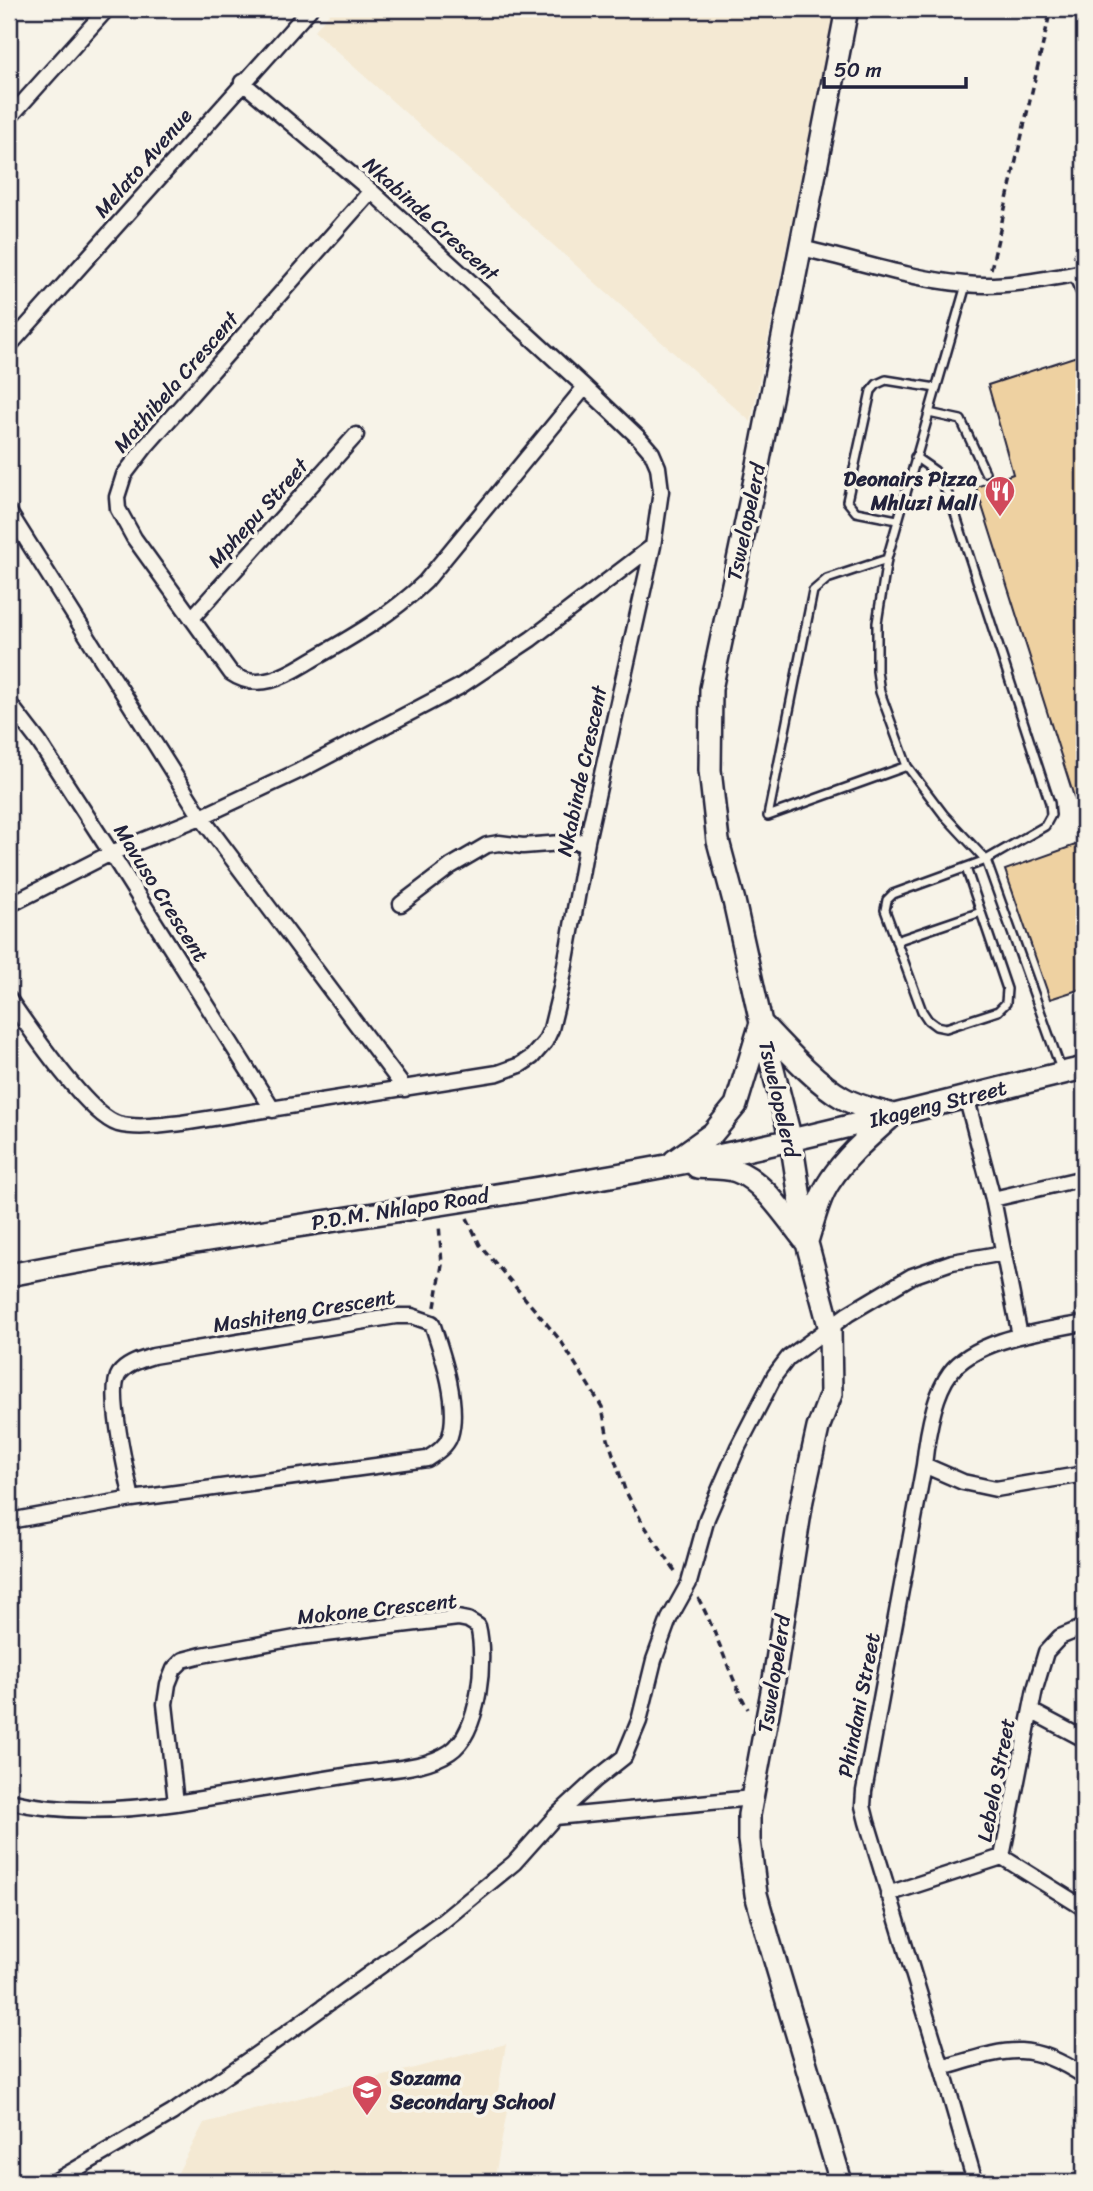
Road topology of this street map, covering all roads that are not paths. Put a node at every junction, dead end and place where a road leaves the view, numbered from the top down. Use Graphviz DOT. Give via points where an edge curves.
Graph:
graph roads {
  1 [pos="107,9"];
  2 [pos="310,9"];
  3 [pos="847,9"];
  4 [pos="242,82"];
  5 [pos="9,118"];
  6 [pos="371,191"];
  7 [pos="801,248"];
  8 [pos="1078,273"];
  9 [pos="966,285"];
  10 [pos="1084,300"];
  11 [pos="9,346"];
  12 [pos="586,387"];
  13 [pos="936,388"];
  14 [pos="929,413"];
  15 [pos="356,435"];
  16 [pos="915,457"];
  17 [pos="985,472"];
  18 [pos="9,512"];
  19 [pos="897,520"];
  20 [pos="653,546"];
  21 [pos="887,559"];
  22 [pos="192,618"];
  23 [pos="9,703"];
  24 [pos="907,766"];
  25 [pos="201,817"];
  26 [pos="587,841"];
  27 [pos="111,853"];
  28 [pos="986,860"];
  29 [pos="966,868"];
  30 [pos="401,904"];
  31 [pos="9,905"];
  32 [pos="981,912"];
  33 [pos="896,941"];
  34 [pos="9,999"];
  35 [pos="761,1023"];
  36 [pos="1084,1068"];
  37 [pos="1062,1073"];
  38 [pos="405,1089"];
  39 [pos="966,1096"];
  40 [pos="273,1110"];
  41 [pos="892,1115"];
  42 [pos="792,1140"];
  43 [pos="666,1166"];
  44 [pos="1084,1178"];
  45 [pos="993,1199"];
  46 [pos="807,1243"];
  47 [pos="1004,1253"];
  48 [pos="9,1275"];
  49 [pos="1084,1323"];
  50 [pos="830,1329"];
  51 [pos="1020,1336"];
  52 [pos="924,1465"];
  53 [pos="1084,1474"];
  54 [pos="132,1499"];
  55 [pos="9,1521"];
  56 [pos="1084,1627"];
  57 [pos="1031,1711"];
  58 [pos="1084,1740"];
  59 [pos="752,1798"];
  60 [pos="9,1801"];
  61 [pos="176,1803"];
  62 [pos="555,1817"];
  63 [pos="1002,1857"];
  64 [pos="888,1894"];
  65 [pos="1084,1908"];
  66 [pos="942,2067"];
  67 [pos="1084,2076"];
  68 [pos="54,2182"];
  69 [pos="841,2182"];
  70 [pos="975,2182"];
  1 -- 5 [label="street"];
  2 -- 4 [label="street, Melato Avenue"];
  3 -- 7 [label="street, Tswelopelerd"];
  4 -- 6 [label="street, Nkabinde Crescent"];
  4 -- 11 [label="street, Melato Avenue"];
  6 -- 12 [label="street, Nkabinde Crescent"];
  6 -- 22 [label="street, Mathibela Crescent" via="124,475 117,497 121,519"];
  7 -- 9 [label="street"];
  7 -- 35 [label="street, Tswelopelerd" via="711,689 710,770 718,841"];
  8 -- 9 [label="street"];
  8 -- 10 [label="lane"];
  9 -- 13 [label="lane"];
  12 -- 20 [label="street, Nkabinde Crescent" via="652,453 661,491"];
  12 -- 22 [label="street, Mathibela Crescent" via="425,582 355,636 289,673 249,682 231,673"];
  13 -- 14 [label="lane"];
  13 -- 19 [label="lane" via="886,380 871,391 847,501 856,512"];
  14 -- 16 [label="lane"];
  14 -- 17 [label="lane" via="961,420"];
  15 -- 22 [label="street, Mphepu Street"];
  16 -- 19 [label="lane"];
  16 -- 28 [label="lane" via="935,471 950,498 1050,803 1051,816 1045,826"];
  18 -- 25 [label="street"];
  19 -- 21 [label="lane"];
  20 -- 25 [label="street" via="554,623 459,687"];
  20 -- 26 [label="street, Nkabinde Crescent"];
  21 -- 24 [label="lane" via="877,623 877,671 883,702"];
  21 -- 24 [label="lane" via="827,579 813,591 768,816"];
  23 -- 27 [label="street, Mavuso Crescent"];
  24 -- 28 [label="lane"];
  25 -- 27 [label="street"];
  25 -- 38 [label="street"];
  26 -- 30 [label="street" via="487,845"];
  26 -- 38 [label="street, Nkabinde Crescent" via="561,988 540,1051 498,1073"];
  27 -- 31 [label="street"];
  27 -- 40 [label="street, Mavuso Crescent"];
  28 -- 29 [label="lane"];
  28 -- 37 [label="lane"];
  29 -- 32 [label="lane"];
  29 -- 33 [label="lane" via="887,900"];
  32 -- 33 [label="lane"];
  32 -- 33 [label="lane" via="1007,989 1006,1003 998,1011 946,1028 936,1026 922,1010"];
  34 -- 40 [label="street, Nkabinde Crescent" via="81,1096 99,1115 117,1124 182,1124"];
  35 -- 41 [label="street" via="841,1097"];
  35 -- 42 [label="street, Tswelopelerd"];
  35 -- 43 [label="street" via="736,1105 713,1133"];
  36 -- 37 [label="street, Ikageng Street"];
  37 -- 39 [label="street, Ikageng Street"];
  38 -- 40 [label="street, Nkabinde Crescent"];
  39 -- 41 [label="street, Ikageng Street"];
  39 -- 45 [label="street"];
  41 -- 42 [label="street, Ikageng Street"];
  41 -- 46 [label="street" via="829,1181"];
  42 -- 43 [label="street, P.D.M. Nhlapo Road"];
  42 -- 46 [label="street, Tswelopelerd"];
  43 -- 46 [label="street" via="736,1171 762,1188"];
  43 -- 48 [label="street, P.D.M. Nhlapo Road" via="204,1239"];
  44 -- 45 [label="street"];
  45 -- 47 [label="street"];
  46 -- 50 [label="street, Tswelopelerd"];
  47 -- 50 [label="street" via="952,1262 912,1276"];
  47 -- 51 [label="street"];
  49 -- 51 [label="street, Phindani Street"];
  50 -- 59 [label="street, Tswelopelerd" via="831,1394 818,1428 802,1500"];
  50 -- 62 [label="street" via="788,1359 775,1375 738,1447 707,1518 689,1583 669,1619 624,1757"];
  51 -- 52 [label="street, Phindani Street" via="981,1350 951,1372 927,1434"];
  52 -- 53 [label="street" via="962,1482 996,1489"];
  52 -- 64 [label="street, Phindani Street" via="864,1791 863,1806"];
  54 -- 54 [label="street, Mashiteng Crescent" via="428,1459 449,1437 453,1414 432,1323 396,1316 153,1356 129,1365 118,1375 116,1388 118,1428"];
  54 -- 55 [label="street"];
  56 -- 57 [label="street, Lebelo Street" via="1049,1646"];
  57 -- 58 [label="street, Lebelo Street"];
  57 -- 63 [label="street, Lebelo Street"];
  59 -- 62 [label="street"];
  59 -- 69 [label="street, Tswelopelerd" via="749,1840 756,1894"];
  60 -- 61 [label="street, Mokone Crescent" via="34,1807 122,1809"];
  61 -- 61 [label="street, Mokone Crescent" via="416,1765 450,1752 472,1722 481,1661 478,1626 457,1618 300,1637 184,1660 174,1669 165,1704"];
  62 -- 68 [label="street" via="514,1863 443,1921 172,2113"];
  63 -- 64 [label="street"];
  63 -- 65 [label="street"];
  64 -- 66 [label="street, Phindani Street"];
  66 -- 67 [label="street" via="1011,2050 1027,2051 1057,2060"];
  66 -- 70 [label="street, Phindani Street"];
}
